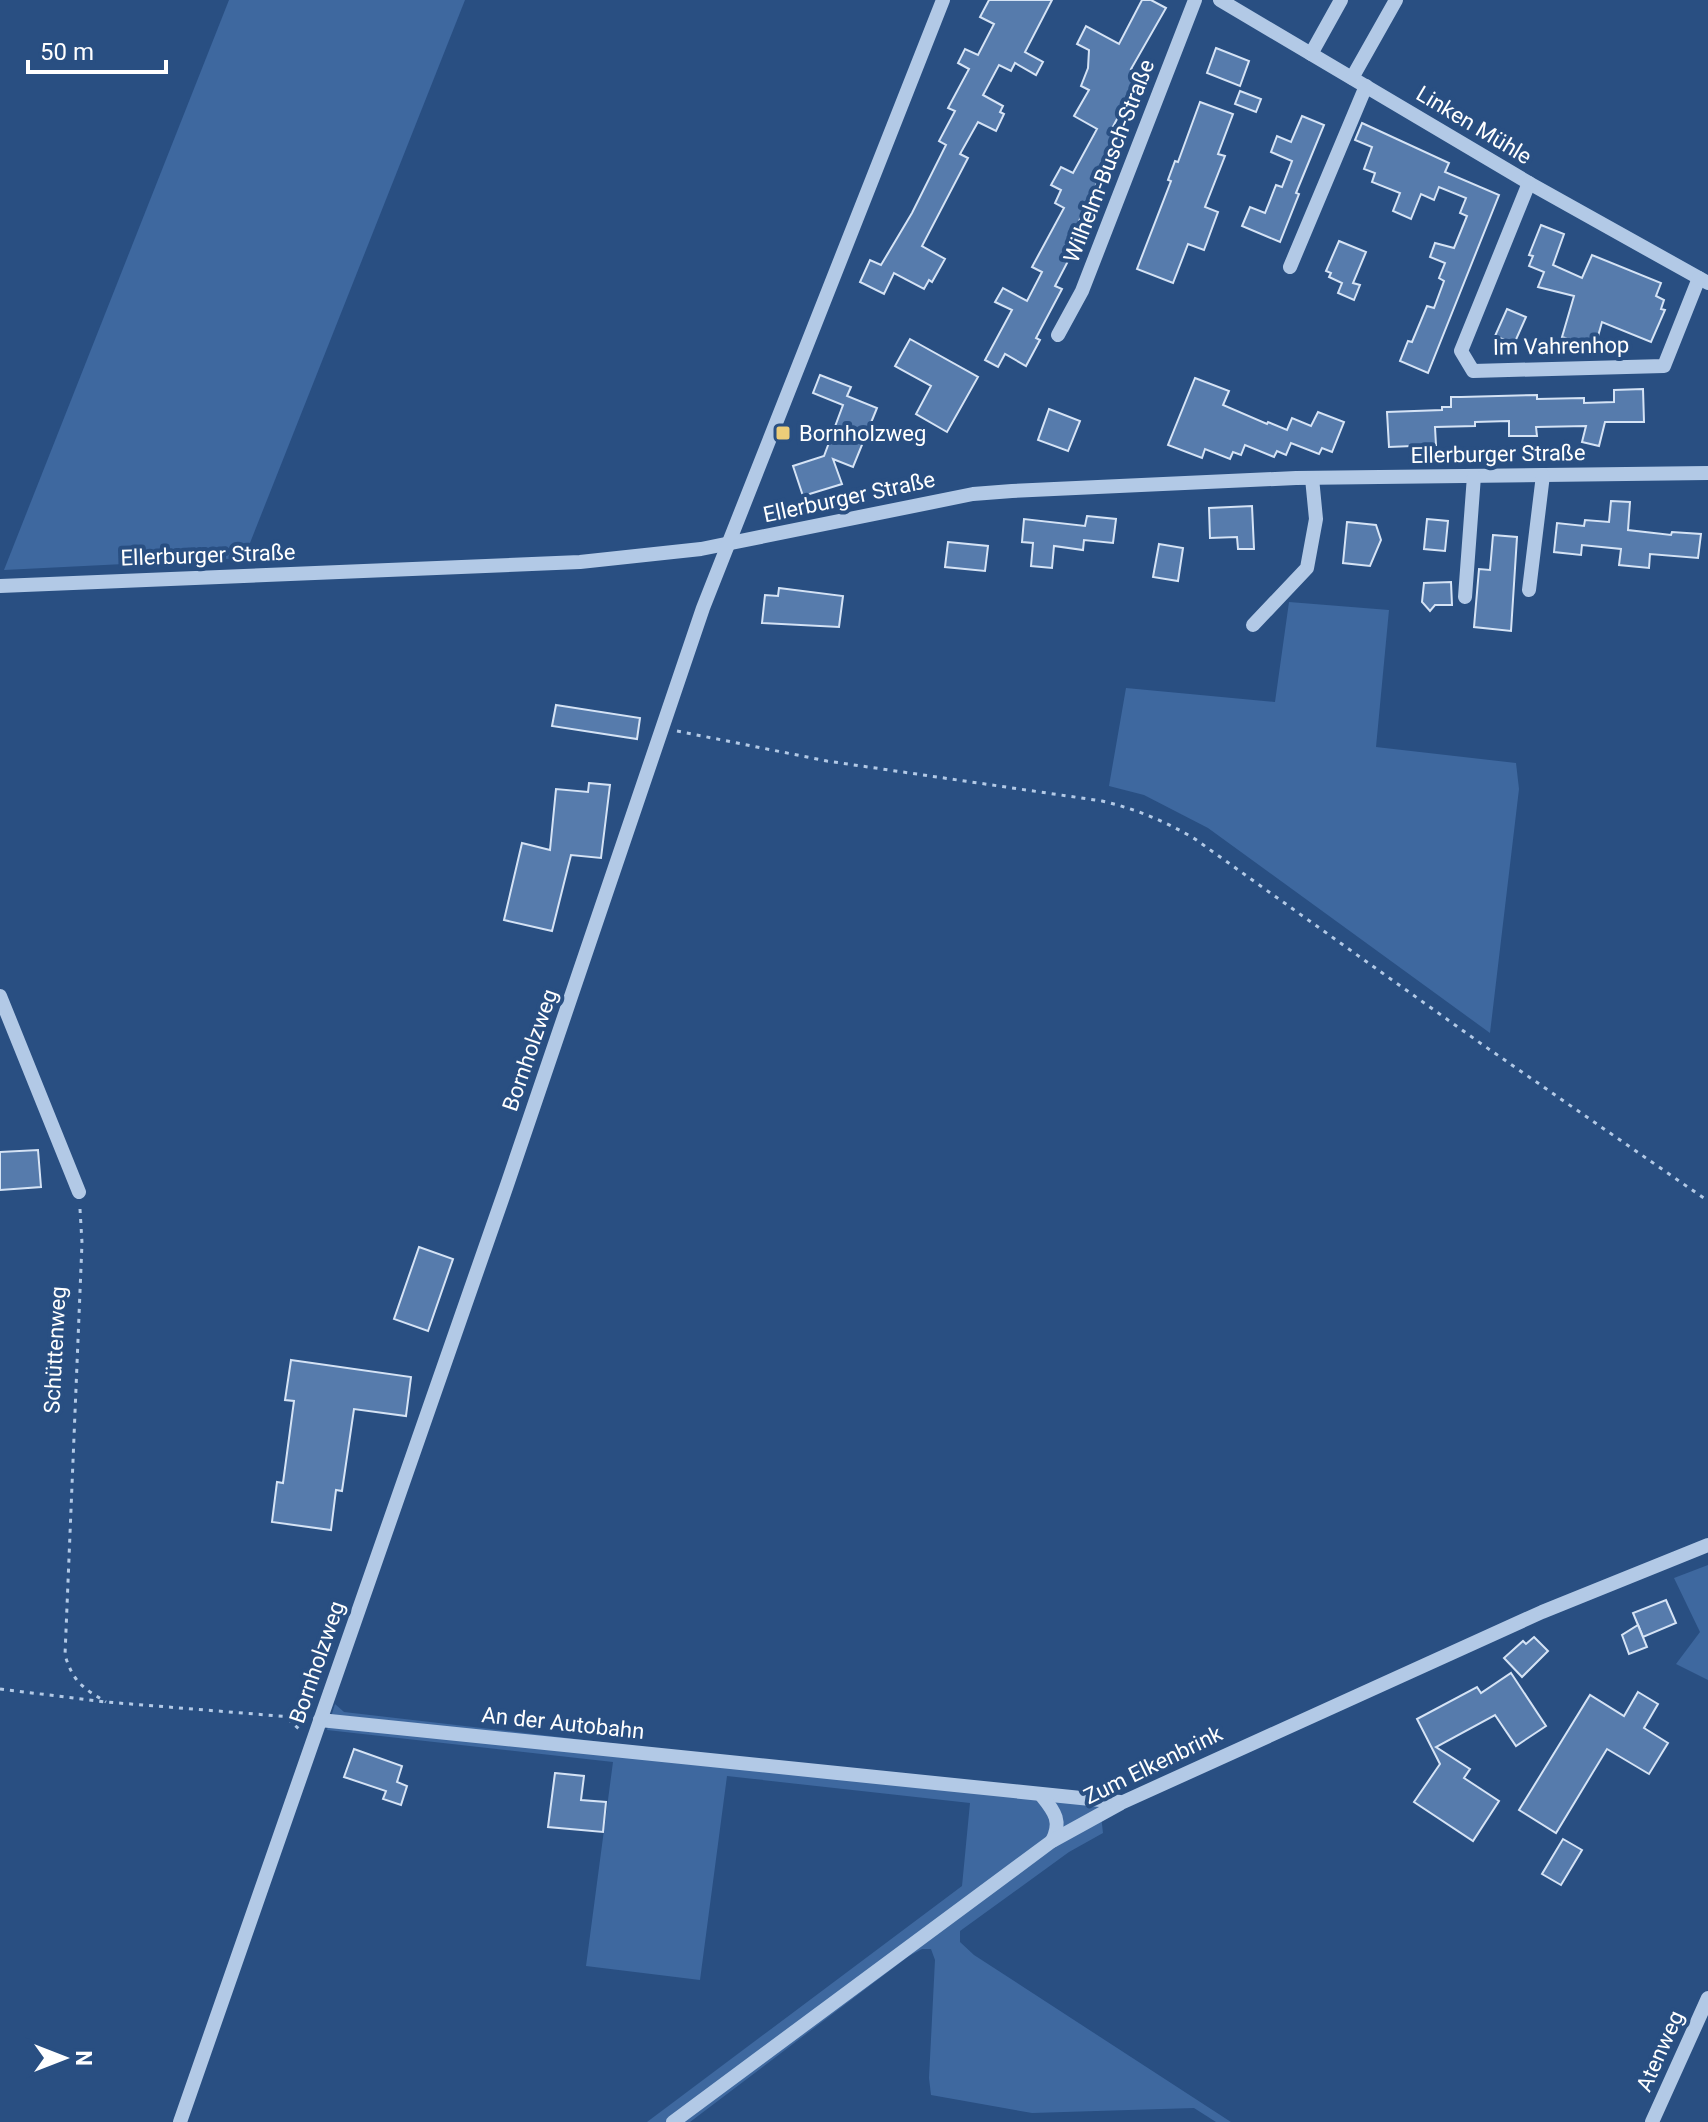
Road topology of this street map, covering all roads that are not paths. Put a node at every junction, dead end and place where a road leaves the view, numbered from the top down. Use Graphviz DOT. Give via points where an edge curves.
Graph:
graph roads {
  1 [pos="943,0"];
  2 [pos="1195,0"];
  3 [pos="1220,0"];
  4 [pos="1341,0"];
  5 [pos="1396,0"];
  6 [pos="1239,5"];
  7 [pos="1311,54"];
  8 [pos="1352,78"];
  9 [pos="1366,86"];
  10 [pos="1529,183"];
  11 [pos="1290,267"];
  12 [pos="1704,280"];
  13 [pos="1058,335"];
  14 [pos="1708,473"];
  15 [pos="1543,475"];
  16 [pos="1474,476"];
  17 [pos="1312,478"];
  18 [pos="727,543"];
  19 [pos="0,586"];
  20 [pos="1529,590"];
  21 [pos="1465,597"];
  22 [pos="1253,625"];
  23 [pos="0,996"];
  24 [pos="79,1192"];
  25 [pos="1708,1545"];
  26 [pos="320,1720"];
  27 [pos="1042,1796"];
  28 [pos="1121,1803"];
  29 [pos="1052,1841"];
  30 [pos="1708,1998"];
  31 [pos="180,2122"];
  32 [pos="673,2122"];
  33 [pos="1652,2122"];
  1 -- 18 [label="street, Bornholzweg"];
  2 -- 13 [label="street, Wilhelm-Busch-Straße" via="1082,291"];
  3 -- 6 [label="street, Linken Mühle"];
  4 -- 7 [label="street"];
  5 -- 8 [label="street"];
  6 -- 7 [label="street, Linken Mühle"];
  7 -- 8 [label="street, Linken Mühle"];
  8 -- 9 [label="street, Linken Mühle"];
  9 -- 10 [label="street, Linken Mühle"];
  9 -- 11 [label="street"];
  10 -- 12 [label="street, Linken Mühle"];
  10 -- 12 [label="street, Im Vahrenhop" via="1461,351 1473,371 1664,366"];
  14 -- 15 [label="street, Ellerburger Straße"];
  15 -- 16 [label="street, Ellerburger Straße"];
  15 -- 20 [label="street"];
  16 -- 17 [label="street, Ellerburger Straße"];
  16 -- 21 [label="street"];
  17 -- 18 [label="street, Ellerburger Straße" via="973,494"];
  17 -- 22 [label="street" via="1316,519 1307,568"];
  18 -- 19 [label="street, Ellerburger Straße" via="580,562"];
  18 -- 26 [label="street, Bornholzweg"];
  23 -- 24 [label="street"];
  25 -- 28 [label="street, Zum Elkenbrink" via="1542,1612"];
  26 -- 27 [label="street, An der Autobahn"];
  26 -- 31 [label="street, Bornholzweg"];
  27 -- 28 [label="street, An der Autobahn"];
  27 -- 29 [label="street" via="1058,1822"];
  28 -- 29 [label="street, Zum Elkenbrink"];
  29 -- 32 [label="street, Zum Elkenbrink"];
  30 -- 33 [label="street, Atenweg"];
}
